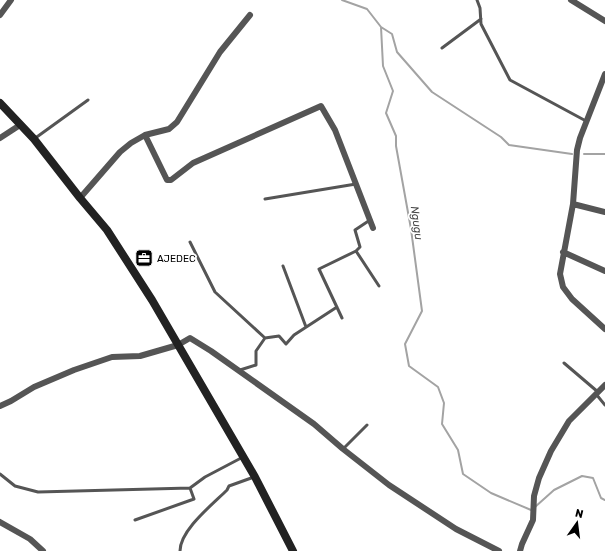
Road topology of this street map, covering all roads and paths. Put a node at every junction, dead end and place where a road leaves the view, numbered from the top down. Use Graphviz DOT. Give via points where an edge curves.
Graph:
graph roads {
  1 [pos="11,0"];
  2 [pos="478,0"];
  3 [pos="571,0"];
  4 [pos="0,15"];
  5 [pos="250,15"];
  6 [pos="481,19"];
  7 [pos="605,21"];
  8 [pos="442,48"];
  9 [pos="605,74"];
  10 [pos="88,100"];
  11 [pos="0,103"];
  12 [pos="586,121"];
  13 [pos="20,124"];
  14 [pos="145,135"];
  15 [pos="0,138"];
  16 [pos="34,139"];
  17 [pos="356,184"];
  18 [pos="80,198"];
  19 [pos="265,200"];
  20 [pos="573,204"];
  21 [pos="605,212"];
  22 [pos="370,220"];
  23 [pos="372,228"];
  24 [pos="190,242"];
  25 [pos="356,251"];
  26 [pos="563,252"];
  27 [pos="283,266"];
  28 [pos="605,271"];
  29 [pos="379,286"];
  30 [pos="337,307"];
  31 [pos="342,318"];
  32 [pos="306,327"];
  33 [pos="605,329"];
  34 [pos="265,338"];
  35 [pos="178,345"];
  36 [pos="564,363"];
  37 [pos="239,370"];
  38 [pos="605,386"];
  39 [pos="597,393"];
  40 [pos="605,405"];
  41 [pos="0,406"];
  42 [pos="367,425"];
  43 [pos="343,449"];
  44 [pos="243,457"];
  45 [pos="0,474"];
  46 [pos="255,477"];
  47 [pos="190,488"];
  48 [pos="135,520"];
  49 [pos="0,522"];
  50 [pos="43,551"];
  51 [pos="179,551"];
  52 [pos="293,551"];
  53 [pos="499,551"];
  54 [pos="520,551"];
  1 -- 4 [label="street"];
  2 -- 6 [label="lane"];
  3 -- 7 [label="street"];
  5 -- 14 [label="street" via="220,52 177,122 169,129"];
  6 -- 8 [label="lane"];
  6 -- 12 [label="lane" via="481,24 510,80"];
  9 -- 12 [label="street"];
  10 -- 16 [label="lane"];
  11 -- 13 [label="main road"];
  12 -- 20 [label="street" via="577,150"];
  13 -- 15 [label="street"];
  13 -- 16 [label="main road"];
  14 -- 17 [label="street" via="167,180 171,180 193,163 321,106 335,130"];
  14 -- 18 [label="street" via="120,152"];
  16 -- 18 [label="main road"];
  17 -- 19 [label="lane"];
  17 -- 22 [label="street"];
  18 -- 35 [label="main road" via="107,230"];
  20 -- 21 [label="street"];
  20 -- 26 [label="street"];
  22 -- 23 [label="street"];
  22 -- 25 [label="lane" via="355,230 360,247"];
  24 -- 34 [label="lane" via="215,292"];
  25 -- 29 [label="lane"];
  25 -- 30 [label="lane" via="319,269"];
  26 -- 28 [label="street"];
  26 -- 33 [label="street" via="560,274 563,287 572,299"];
  27 -- 32 [label="lane"];
  30 -- 31 [label="lane"];
  30 -- 32 [label="lane"];
  32 -- 34 [label="lane" via="286,344 279,336"];
  34 -- 37 [label="lane" via="256,351 256,365"];
  35 -- 37 [label="street" via="188,338 193,339"];
  35 -- 41 [label="street" via="140,356 112,357 74,370 34,387"];
  35 -- 44 [label="main road"];
  36 -- 39 [label="lane"];
  37 -- 43 [label="street" via="314,424"];
  38 -- 39 [label="street"];
  39 -- 40 [label="lane"];
  39 -- 54 [label="street" via="569,421 542,471 535,493 533,520"];
  42 -- 43 [label="lane"];
  43 -- 53 [label="street" via="389,485 456,529"];
  44 -- 46 [label="main road"];
  44 -- 47 [label="lane" via="204,477"];
  45 -- 47 [label="lane" via="15,486 38,492"];
  46 -- 51 [label="lane" via="229,486 192,523"];
  46 -- 52 [label="main road"];
  47 -- 48 [label="lane" via="194,499"];
  49 -- 50 [label="street" via="30,539"];
}
